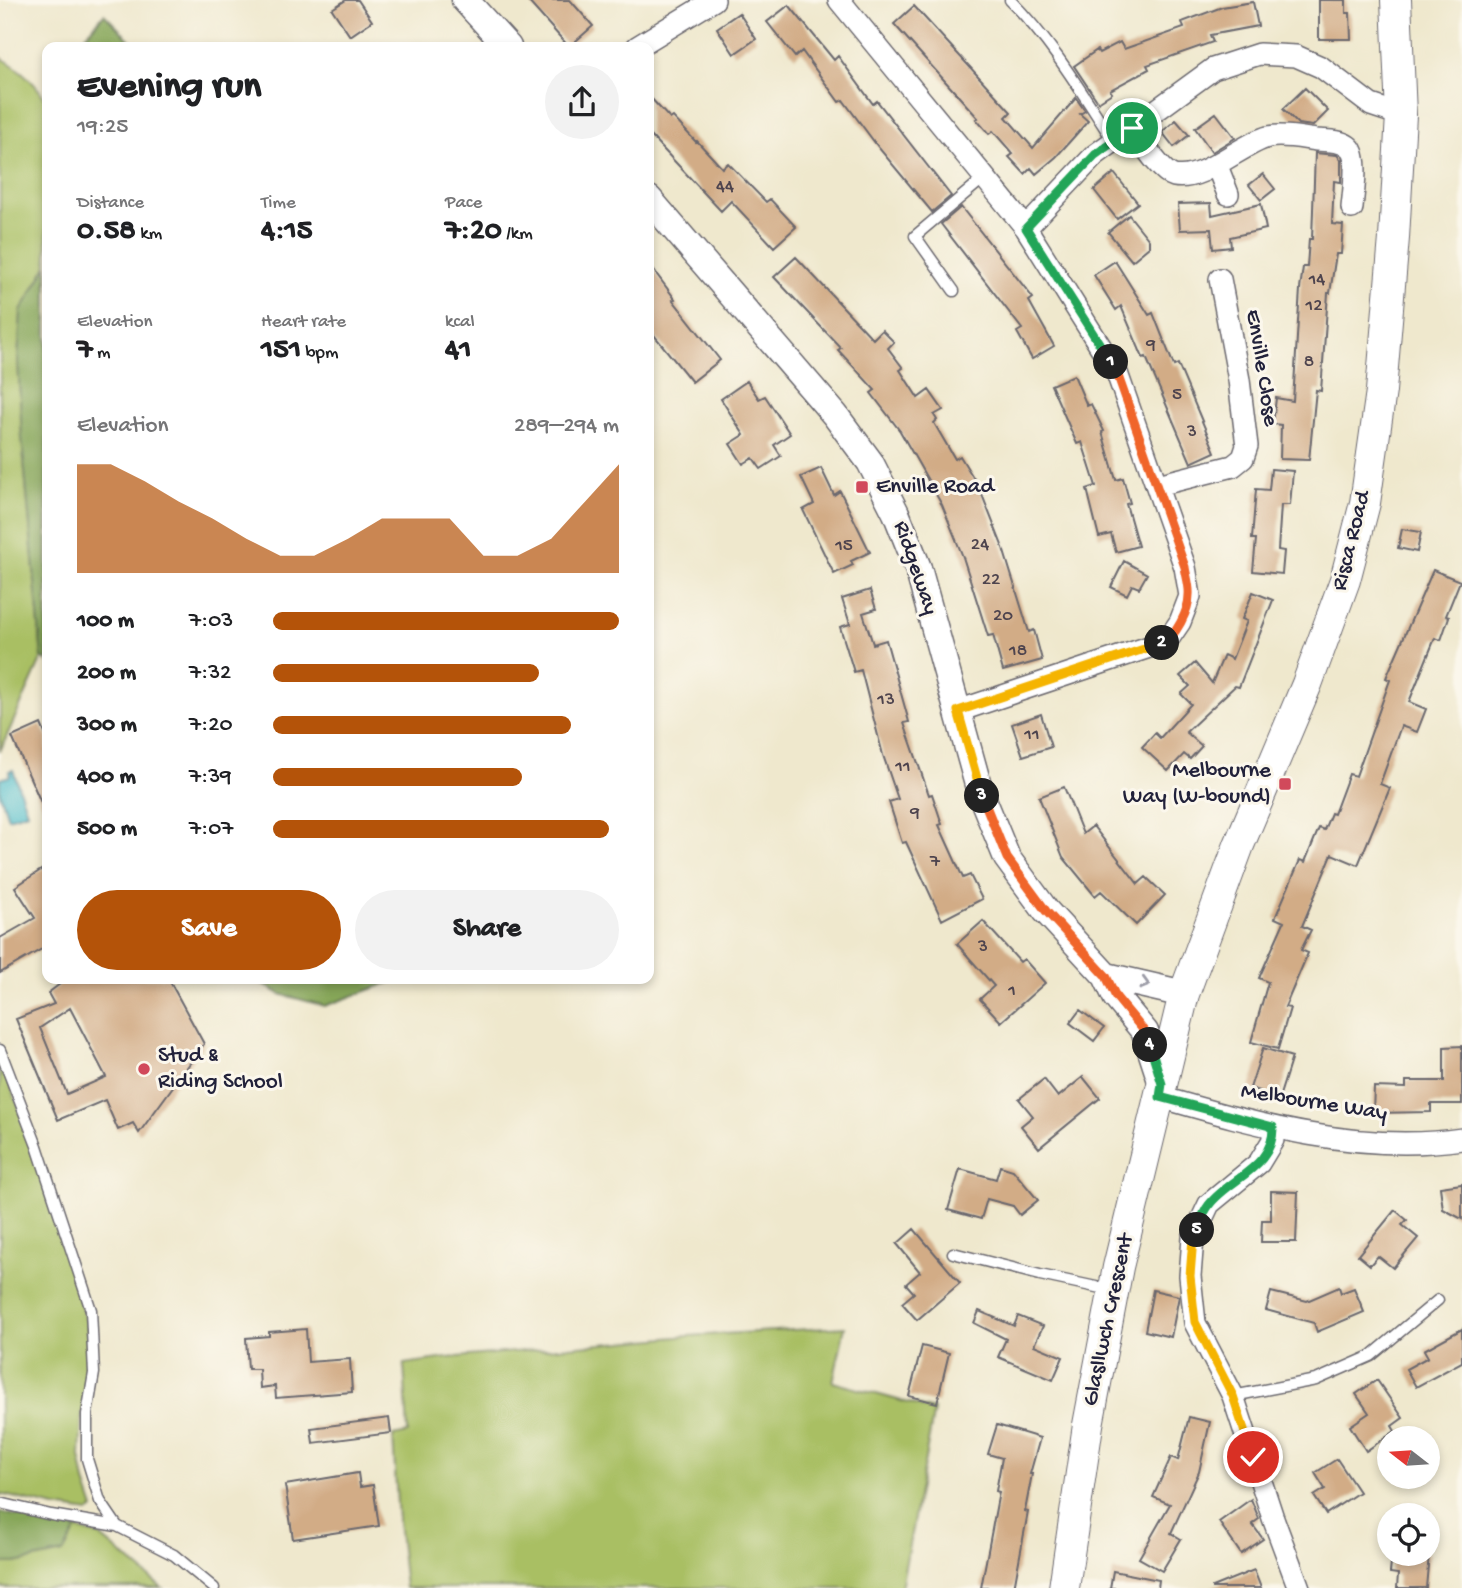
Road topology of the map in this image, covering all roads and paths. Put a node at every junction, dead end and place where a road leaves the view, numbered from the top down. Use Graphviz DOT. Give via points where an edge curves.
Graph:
graph roads {
  1 [pos="465,0"];
  2 [pos="714,0"];
  3 [pos="839,0"];
  4 [pos="1010,0"];
  5 [pos="1396,0"];
  6 [pos="503,42"];
  7 [pos="646,42"];
  8 [pos="1401,115"];
  9 [pos="1132,128"];
  10 [pos="1114,142"];
  11 [pos="1217,166"];
  12 [pos="985,177"];
  13 [pos="1228,194"];
  14 [pos="654,205"];
  15 [pos="1352,208"];
  16 [pos="1026,228"];
  17 [pos="1220,279"];
  18 [pos="954,290"];
  19 [pos="1158,485"];
  20 [pos="958,711"];
  21 [pos="1106,976"];
  22 [pos="1184,994"];
  23 [pos="0,1050"];
  24 [pos="1168,1054"];
  25 [pos="1161,1091"];
  26 [pos="1273,1127"];
  27 [pos="1462,1139"];
  28 [pos="953,1253"];
  29 [pos="1114,1291"];
  30 [pos="1438,1300"];
  31 [pos="1233,1396"];
  32 [pos="0,1503"];
  33 [pos="117,1525"];
  34 [pos="214,1588"];
  35 [pos="1064,1588"];
  36 [pos="1299,1588"];
  1 -- 6 [label="street"];
  2 -- 7 [label="street"];
  3 -- 12 [label="street"];
  4 -- 10 [label="lane" via="1041,34"];
  5 -- 8 [label="main road, Risca Road"];
  8 -- 9 [label="street" via="1371,105 1321,67 1296,56 1259,54 1213,69"];
  8 -- 22 [label="main road, Risca Road" via="1381,391 1361,516 1345,580 1307,684 1239,845"];
  9 -- 10 [label="street"];
  9 -- 11 [label="street" via="1164,170 1175,176"];
  10 -- 16 [label="street" via="1095,155"];
  11 -- 13 [label="street"];
  11 -- 15 [label="street" via="1265,138 1338,142 1350,147 1355,156"];
  12 -- 16 [label="street"];
  12 -- 18 [label="lane" via="915,236"];
  14 -- 20 [label="street, Ridgeway" via="870,462 918,568"];
  16 -- 19 [label="street" via="1117,373"];
  17 -- 19 [label="street, Enville Close" via="1247,446 1234,466"];
  19 -- 20 [label="street" via="1185,567 1189,596 1167,641"];
  20 -- 21 [label="street, Ridgeway" via="980,792 1007,858 1046,911"];
  21 -- 22 [label="street, one-way"];
  21 -- 25 [label="street, Ridgeway" via="1116,997 1145,1032"];
  22 -- 24 [label="main road, Risca Road"];
  23 -- 33 [label="lane" via="91,1310 94,1373 87,1414 87,1460 100,1502"];
  24 -- 25 [label="main road, Glasllwch Crescent"];
  25 -- 26 [label="street, Melbourne Way"];
  25 -- 29 [label="main road, Glasllwch Crescent"];
  26 -- 27 [label="street, Melbourne Way" via="1357,1141"];
  26 -- 31 [label="street" via="1273,1140 1259,1163 1209,1204 1193,1238 1190,1276 1195,1322"];
  28 -- 29 [label="lane"];
  29 -- 35 [label="main road, Glasllwch Crescent" via="1088,1424"];
  30 -- 31 [label="lane" via="1371,1356 1316,1381"];
  31 -- 36 [label="street"];
  32 -- 33 [label="lane"];
  33 -- 34 [label="lane" via="174,1555"];
}
